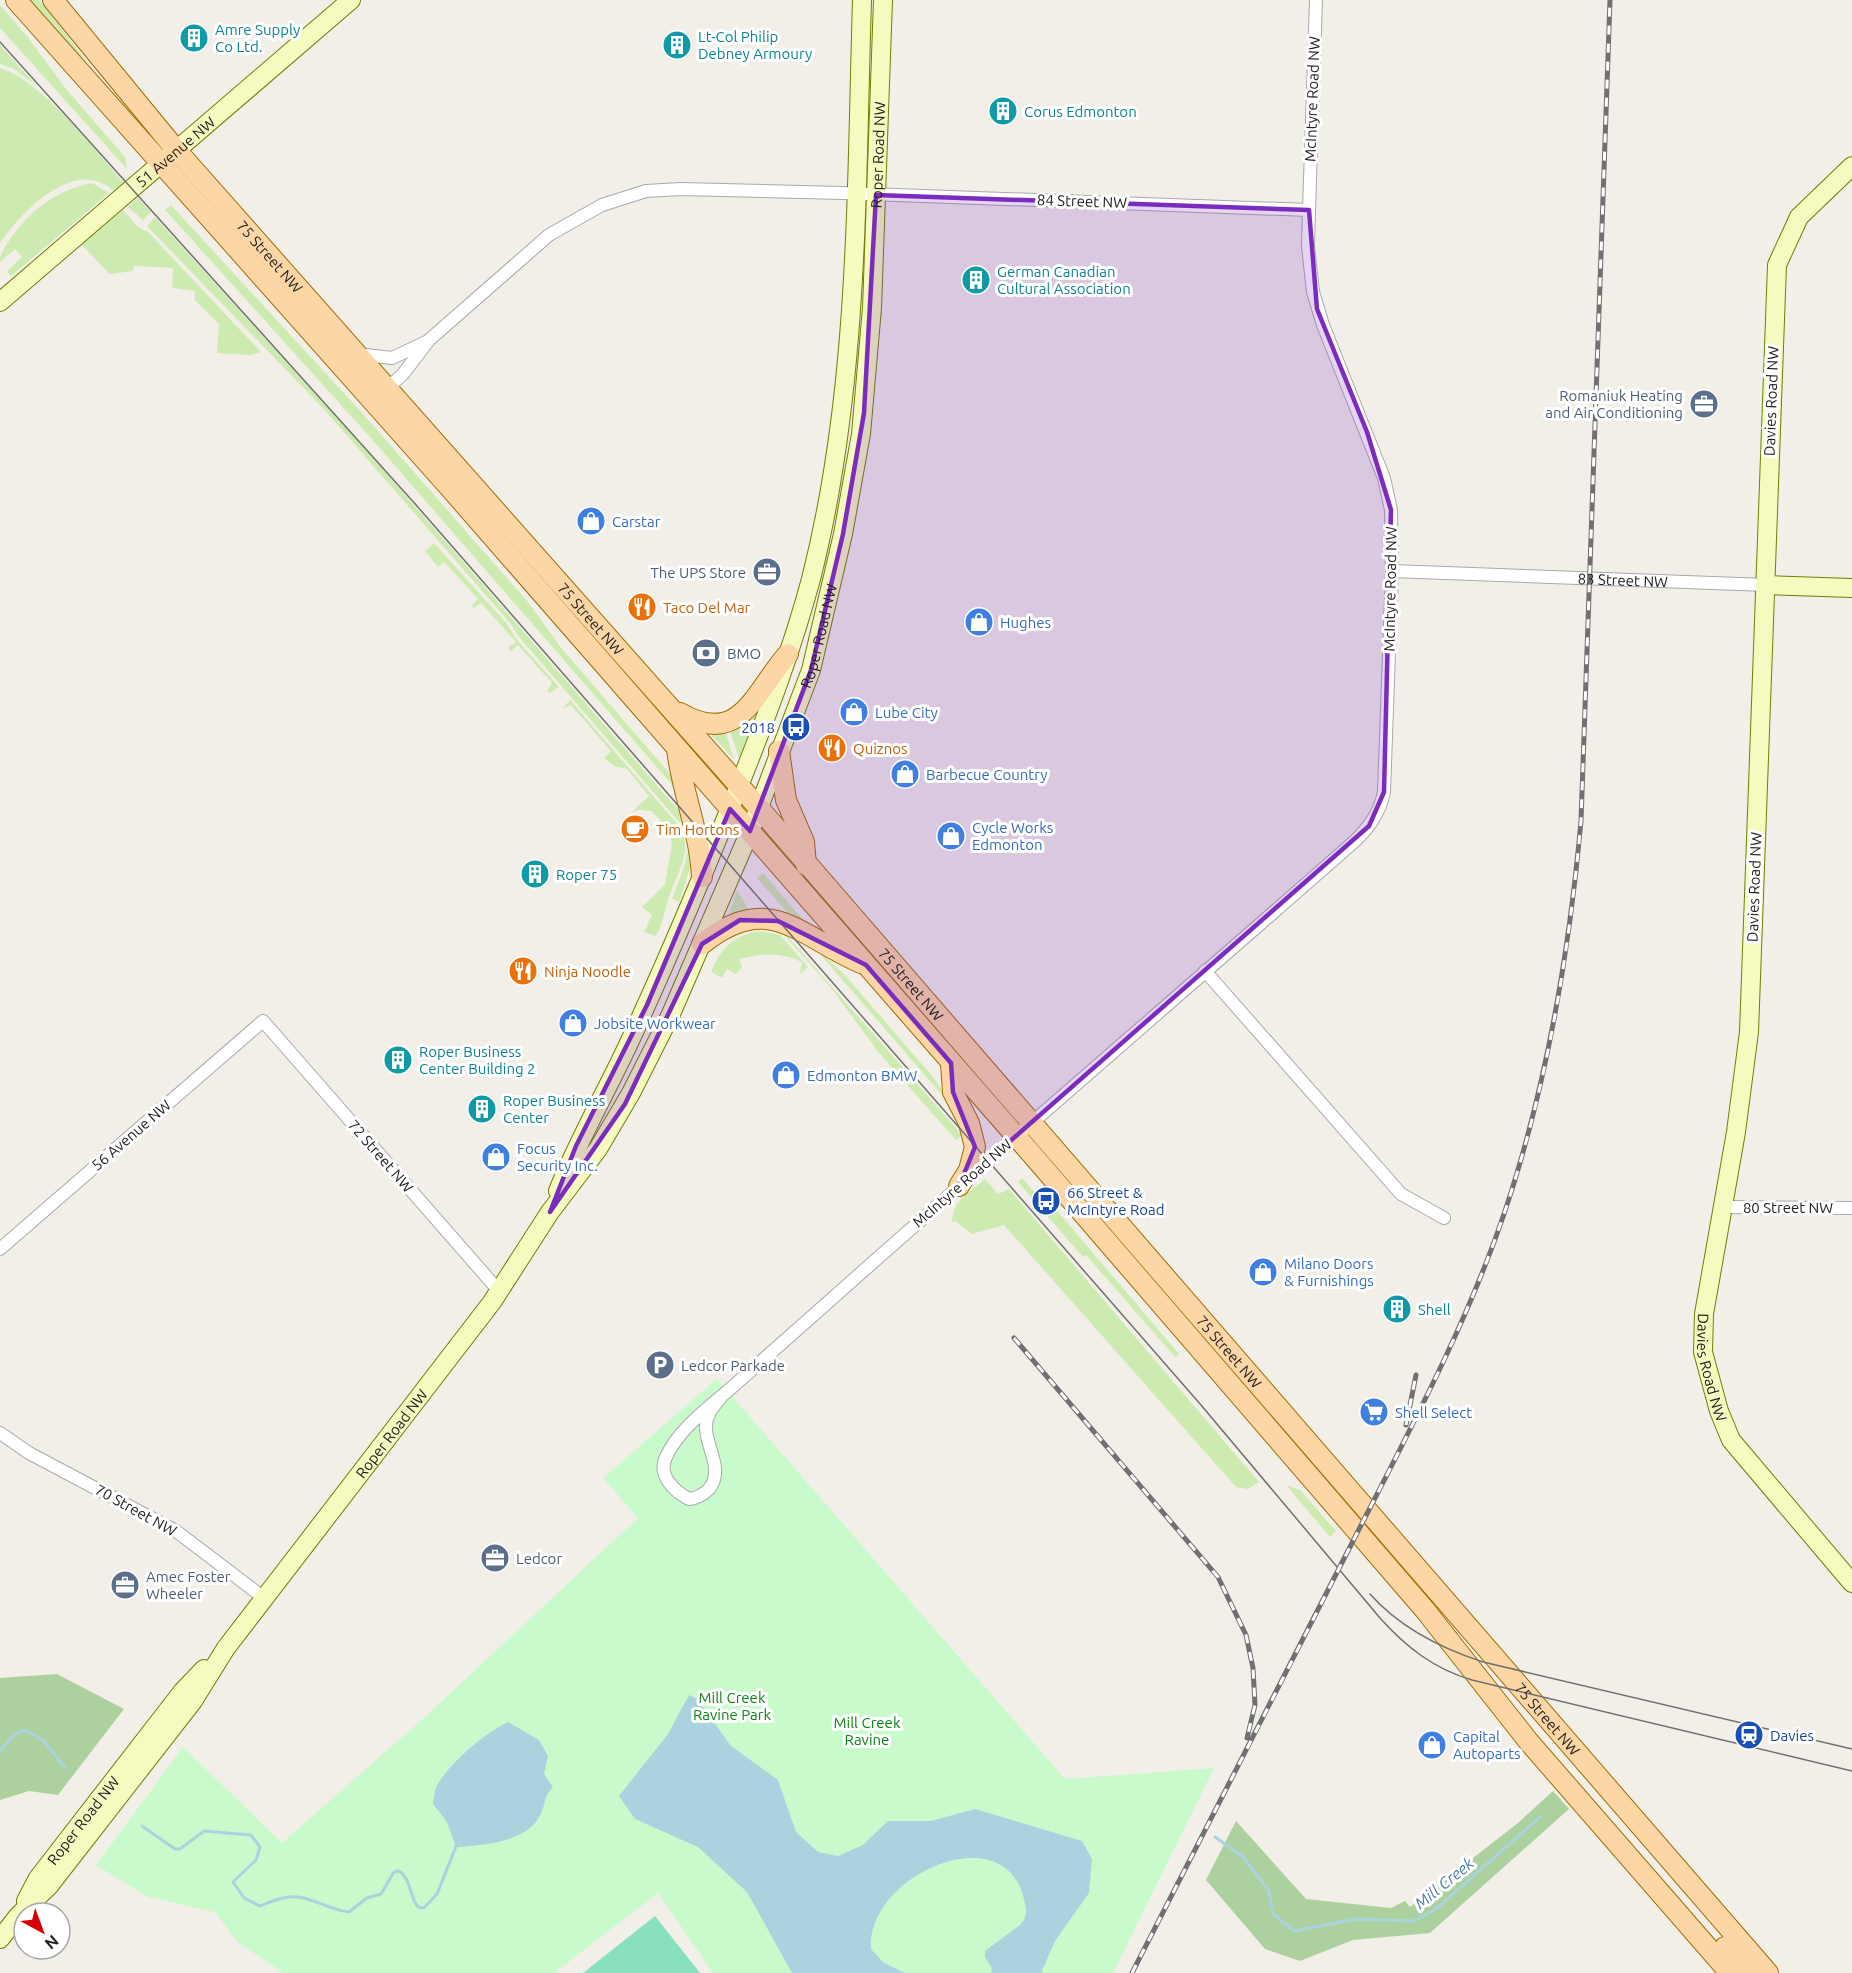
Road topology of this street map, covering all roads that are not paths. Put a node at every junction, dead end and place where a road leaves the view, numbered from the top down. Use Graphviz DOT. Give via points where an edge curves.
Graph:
graph roads {
  1 [pos="16,0"];
  2 [pos="53,0"];
  3 [pos="351,0"];
  4 [pos="862,0"];
  5 [pos="883,0"];
  6 [pos="1316,0"];
  7 [pos="177,151"];
  8 [pos="160,165"];
  9 [pos="1852,166"];
  10 [pos="856,194"];
  11 [pos="876,195"];
  12 [pos="1309,210"];
  13 [pos="0,302"];
  14 [pos="429,340"];
  15 [pos="357,354"];
  16 [pos="388,388"];
  17 [pos="363,390"];
  18 [pos="1392,571"];
  19 [pos="1766,585"];
  20 [pos="1852,588"];
  21 [pos="788,654"];
  22 [pos="667,705"];
  23 [pos="677,749"];
  24 [pos="779,751"];
  25 [pos="739,785"];
  26 [pos="758,807"];
  27 [pos="730,809"];
  28 [pos="750,831"];
  29 [pos="806,865"];
  30 [pos="702,877"];
  31 [pos="702,944"];
  32 [pos="866,965"];
  33 [pos="1205,971"];
  34 [pos="263,1021"];
  35 [pos="951,1063"];
  36 [pos="1031,1123"];
  37 [pos="1016,1137"];
  38 [pos="959,1186"];
  39 [pos="1723,1207"];
  40 [pos="1852,1208"];
  41 [pos="550,1212"];
  42 [pos="1444,1218"];
  43 [pos="0,1249"];
  44 [pos="499,1291"];
  45 [pos="721,1397"];
  46 [pos="0,1433"];
  47 [pos="1852,1583"];
  48 [pos="264,1598"];
  49 [pos="1624,1851"];
  50 [pos="0,1939"];
  51 [pos="1730,1973"];
  52 [pos="1747,1973"];
  53 [pos="1768,1973"];
  1 -- 8 [label="main road, 75 Street NW"];
  2 -- 7 [label="main road, 75 Street NW"];
  3 -- 7 [label="main road, 51 Avenue NW"];
  4 -- 10 [label="main road, Roper Road NW"];
  5 -- 11 [label="main road, Roper Road NW"];
  6 -- 12 [label="street, McIntyre Road NW"];
  7 -- 8 [label="main road, 51 Avenue NW"];
  7 -- 15 [label="main road, 75 Street NW"];
  8 -- 13 [label="main road, 51 Avenue NW"];
  8 -- 17 [label="main road, 75 Street NW"];
  9 -- 19 [label="main road, Davies Road NW" via="1799,217 1777,265"];
  10 -- 11 [label="street, 84 Street NW"];
  10 -- 14 [label="street, 84 Street NW" via="681,189 629,195 585,213 549,235"];
  10 -- 21 [label="main road, Roper Road NW" via="846,371 836,461 810,580"];
  11 -- 12 [label="street, 84 Street NW"];
  11 -- 24 [label="main road, Roper Road NW" via="868,364 854,473 811,670"];
  12 -- 18 [label="street, McIntyre Road NW" via="1313,292 1384,478 1391,510"];
  14 -- 15 [label="street" via="392,358"];
  14 -- 16 [label="street"];
  15 -- 16 [label="main road, 75 Street NW"];
  16 -- 17 [label="main road"];
  16 -- 22 [label="main road, 75 Street NW"];
  17 -- 23 [label="main road, 75 Street NW"];
  18 -- 19 [label="street, 83 Street NW"];
  18 -- 33 [label="street, McIntyre Road NW" via="1384,792 1379,810 1362,834"];
  19 -- 20 [label="main road, 83 Street NW"];
  19 -- 39 [label="main road, Davies Road NW" via="1749,1032"];
  21 -- 22 [label="main road" via="747,708 725,724 700,724"];
  21 -- 25 [label="main road, Roper Road NW"];
  22 -- 25 [label="main road, 75 Street NW"];
  23 -- 27 [label="main road, 75 Street NW"];
  23 -- 30 [label="main road" via="681,780 698,834"];
  24 -- 26 [label="main road, Roper Road NW"];
  24 -- 29 [label="main road" via="786,800 804,842"];
  25 -- 26 [label="main road, 75 Street NW"];
  25 -- 27 [label="main road, Roper Road NW"];
  26 -- 28 [label="main road, Roper Road NW"];
  26 -- 29 [label="main road, 75 Street NW"];
  27 -- 28 [label="main road, 75 Street NW"];
  27 -- 30 [label="main road, Roper Road NW"];
  28 -- 31 [label="main road, Roper Road NW"];
  28 -- 32 [label="main road, 75 Street NW"];
  29 -- 36 [label="main road, 75 Street NW"];
  30 -- 41 [label="main road, Roper Road NW" via="606,1093 576,1146"];
  31 -- 32 [label="main road" via="740,920 766,918 792,926"];
  31 -- 41 [label="main road, Roper Road NW" via="625,1104 598,1149"];
  32 -- 35 [label="main road, 75 Street NW"];
  33 -- 36 [label="street, McIntyre Road NW"];
  33 -- 42 [label="street" via="1401,1194"];
  34 -- 43 [label="street, 56 Avenue NW"];
  34 -- 44 [label="street, 72 Street NW"];
  35 -- 37 [label="main road, 75 Street NW"];
  35 -- 38 [label="main road" via="953,1092 969,1123 975,1147 969,1170"];
  36 -- 37 [label="street, McIntyre Road NW"];
  36 -- 53 [label="main road, 75 Street NW"];
  37 -- 38 [label="street, McIntyre Road NW"];
  37 -- 49 [label="main road, 75 Street NW" via="1425,1610 1529,1742"];
  38 -- 45 [label="street, McIntyre Road NW"];
  39 -- 40 [label="street, 80 Street NW"];
  39 -- 47 [label="main road, Davies Road NW" via="1702,1340 1723,1424 1736,1447"];
  41 -- 44 [label="main road, Roper Road NW"];
  44 -- 48 [label="main road, Roper Road NW"];
  45 -- 45 [label="street, McIntyre Road NW" via="709,1413 706,1425 716,1468 714,1482 705,1494 689,1499 669,1484 663,1470 664,1459 693,1421"];
  46 -- 48 [label="street, 70 Street NW" via="29,1454 176,1531"];
  48 -- 50 [label="main road, Roper Road NW" via="193,1701 49,1886"];
  49 -- 51 [label="main road, 75 Street NW"];
  49 -- 52 [label="main road" via="1675,1889"];
}
